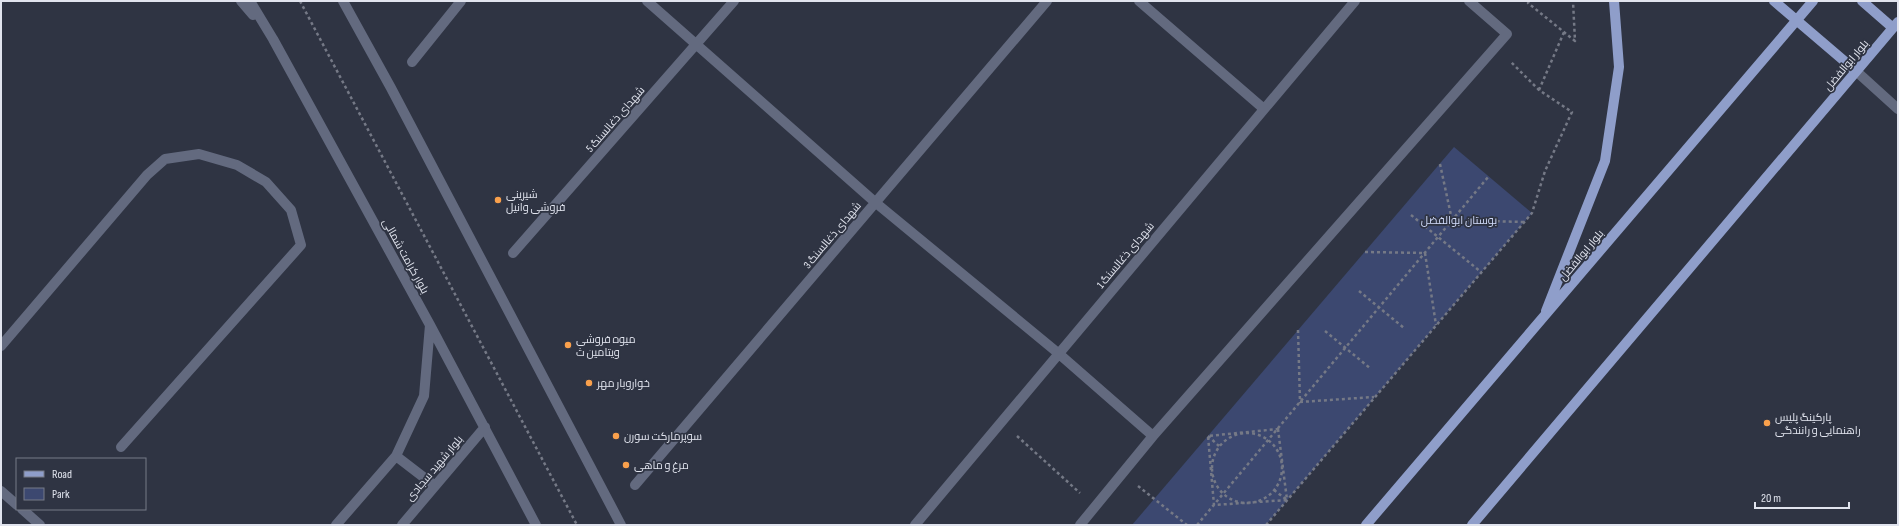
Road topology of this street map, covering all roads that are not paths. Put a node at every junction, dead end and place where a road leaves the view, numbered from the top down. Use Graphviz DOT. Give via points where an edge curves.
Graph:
graph roads {
  1 [pos="241,1"];
  2 [pos="250,1"];
  3 [pos="343,1"];
  4 [pos="461,1"];
  5 [pos="647,1"];
  6 [pos="734,1"];
  7 [pos="1047,1"];
  8 [pos="1139,1"];
  9 [pos="1355,1"];
  10 [pos="1469,1"];
  11 [pos="1614,1"];
  12 [pos="1774,1"];
  13 [pos="1813,1"];
  14 [pos="1862,1"];
  15 [pos="1797,21"];
  16 [pos="1896,27"];
  17 [pos="273,39"];
  18 [pos="696,44"];
  19 [pos="412,62"];
  20 [pos="1856,71"];
  21 [pos="1898,109"];
  22 [pos="1264,110"];
  23 [pos="876,203"];
  24 [pos="513,252"];
  25 [pos="1544,318"];
  26 [pos="430,325"];
  27 [pos="1,346"];
  28 [pos="1058,353"];
  29 [pos="485,427"];
  30 [pos="1153,436"];
  31 [pos="121,447"];
  32 [pos="396,456"];
  33 [pos="636,485"];
  34 [pos="435,486"];
  35 [pos="1,491"];
  36 [pos="16,504"];
  37 [pos="23,510"];
  38 [pos="40,525"];
  39 [pos="336,525"];
  40 [pos="402,525"];
  41 [pos="536,525"];
  42 [pos="621,525"];
  43 [pos="916,525"];
  44 [pos="1080,525"];
  45 [pos="1366,525"];
  46 [pos="1472,525"];
  1 -- 17 [label="street"];
  2 -- 17 [label="street, بلوار کرامت شمالی"];
  3 -- 42 [label="street"];
  4 -- 19 [label="street"];
  5 -- 18 [label="street"];
  6 -- 18 [label="street, شهدای ذغالسنگ 5"];
  7 -- 23 [label="street, شهدای ذغالسنگ 3"];
  8 -- 22 [label="street"];
  9 -- 22 [label="street, شهدای ذغالسنگ 1"];
  10 -- 30 [label="street" via="1507,34"];
  11 -- 25 [label="main road" via="1619,67 1605,161"];
  12 -- 15 [label="main road"];
  13 -- 15 [label="main road, بلوار ابوالفضل"];
  14 -- 16 [label="main road"];
  15 -- 20 [label="main road"];
  15 -- 25 [label="main road, بلوار ابوالفضل"];
  16 -- 20 [label="main road, بلوار ابوالفضل"];
  17 -- 26 [label="street, بلوار کرامت شمالی"];
  18 -- 23 [label="street"];
  18 -- 24 [label="street, شهدای ذغالسنگ 5"];
  20 -- 21 [label="street"];
  20 -- 46 [label="main road, بلوار ابوالفضل"];
  22 -- 28 [label="street, شهدای ذغالسنگ 1"];
  23 -- 28 [label="street"];
  23 -- 33 [label="street, شهدای ذغالسنگ 3"];
  25 -- 45 [label="main road, بلوار ابوالفضل"];
  26 -- 29 [label="street, بلوار کرامت شمالی"];
  26 -- 32 [label="street" via="424,396"];
  27 -- 31 [label="street" via="142,181 165,159 199,154 238,165 266,182 290,210 301,245"];
  28 -- 30 [label="street"];
  28 -- 43 [label="street, شهدای ذغالسنگ 1"];
  29 -- 34 [label="street, بلوار شهید سجادی"];
  29 -- 41 [label="street, بلوار کرامت شمالی"];
  30 -- 44 [label="street"];
  32 -- 34 [label="street"];
  32 -- 39 [label="street"];
  34 -- 40 [label="street, بلوار شهید سجادی"];
  35 -- 36 [label="street"];
  37 -- 38 [label="street"];
}
